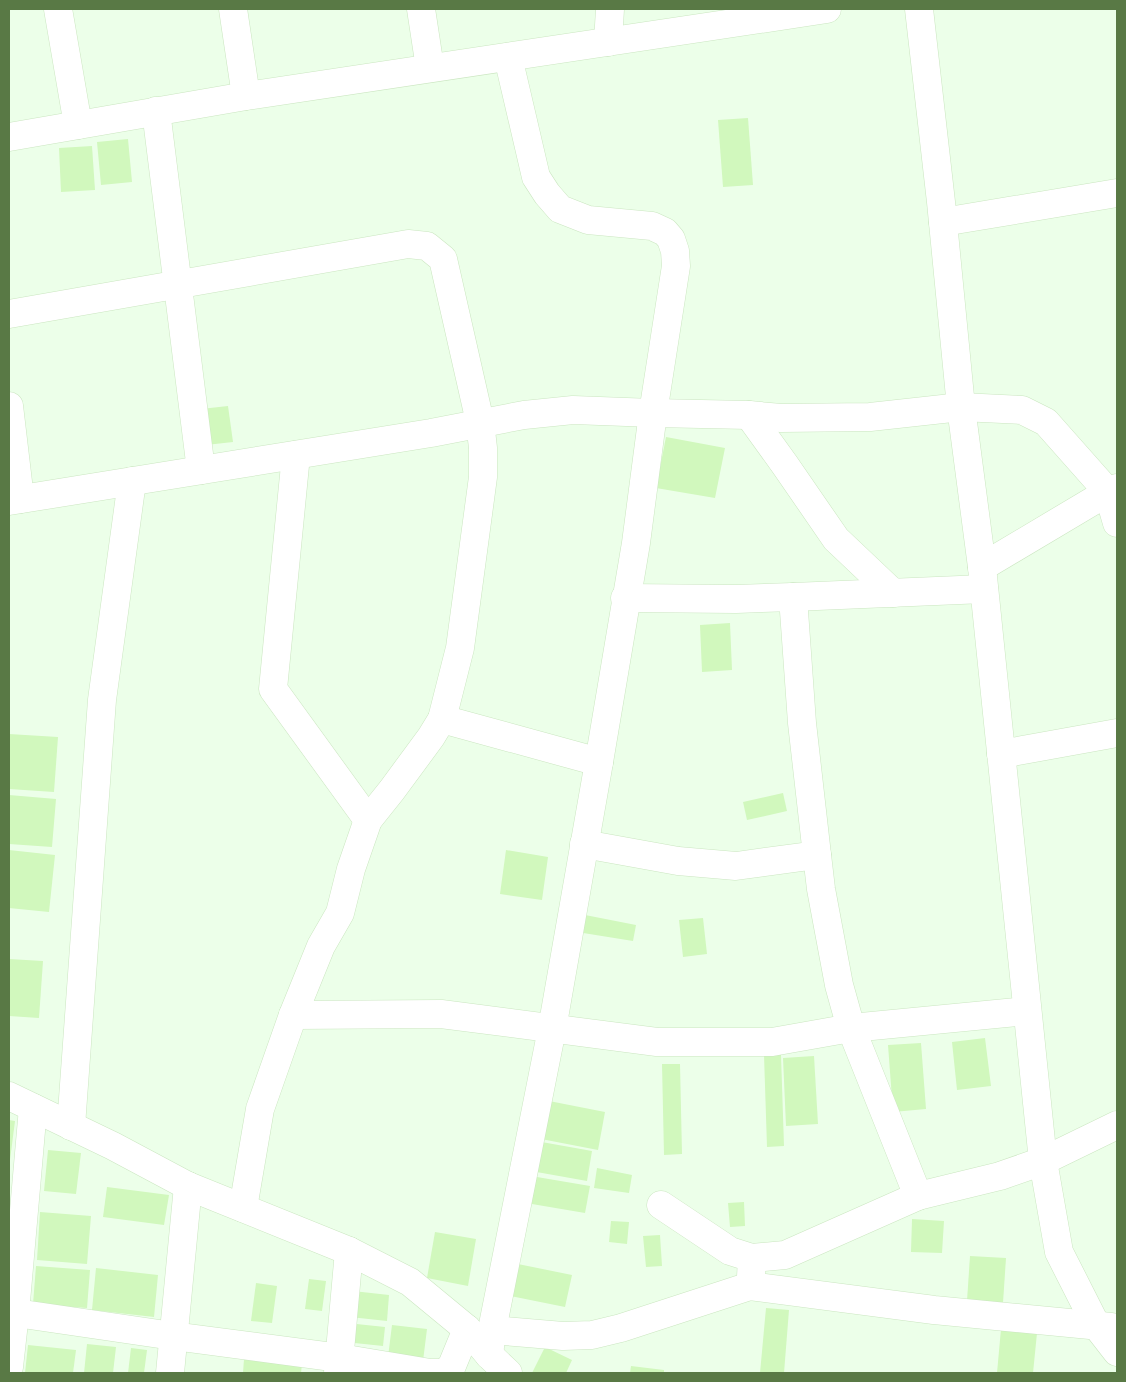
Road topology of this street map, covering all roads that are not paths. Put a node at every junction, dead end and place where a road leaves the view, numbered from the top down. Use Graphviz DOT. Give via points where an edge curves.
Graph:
graph roads {
  1 [pos="58,9"];
  2 [pos="233,9"];
  3 [pos="421,9"];
  4 [pos="610,9"];
  5 [pos="918,9"];
  6 [pos="810,10"];
  7 [pos="608,42"];
  8 [pos="508,57"];
  9 [pos="430,68"];
  10 [pos="246,96"];
  11 [pos="156,111"];
  12 [pos="78,125"];
  13 [pos="9,137"];
  14 [pos="1117,193"];
  15 [pos="943,222"];
  16 [pos="178,284"];
  17 [pos="9,314"];
  18 [pos="9,406"];
  19 [pos="961,407"];
  20 [pos="653,413"];
  21 [pos="749,416"];
  22 [pos="480,422"];
  23 [pos="296,455"];
  24 [pos="202,470"];
  25 [pos="132,481"];
  26 [pos="1112,490"];
  27 [pos="14,500"];
  28 [pos="1117,523"];
  29 [pos="983,578"];
  30 [pos="892,593"];
  31 [pos="793,597"];
  32 [pos="625,598"];
  33 [pos="442,719"];
  34 [pos="1117,733"];
  35 [pos="1001,754"];
  36 [pos="598,762"];
  37 [pos="368,820"];
  38 [pos="584,844"];
  39 [pos="817,855"];
  40 [pos="1027,1011"];
  41 [pos="293,1015"];
  42 [pos="851,1028"];
  43 [pos="552,1029"];
  44 [pos="9,1096"];
  45 [pos="33,1108"];
  46 [pos="1117,1125"];
  47 [pos="71,1126"];
  48 [pos="1088,1139"];
  49 [pos="1117,1146"];
  50 [pos="1043,1161"];
  51 [pos="188,1186"];
  52 [pos="918,1196"];
  53 [pos="661,1205"];
  54 [pos="243,1208"];
  55 [pos="349,1251"];
  56 [pos="752,1258"];
  57 [pos="750,1286"];
  58 [pos="12,1312"];
  59 [pos="1107,1326"];
  60 [pos="173,1336"];
  61 [pos="489,1347"];
  62 [pos="1117,1352"];
  63 [pos="339,1365"];
  64 [pos="9,1367"];
  65 [pos="170,1373"];
  66 [pos="442,1373"];
  1 -- 12 [label="street"];
  2 -- 10 [label="street"];
  3 -- 9 [label="street"];
  4 -- 7 [label="street"];
  5 -- 15 [label="street"];
  6 -- 7 [label="street"];
  7 -- 8 [label="street"];
  8 -- 9 [label="street"];
  8 -- 20 [label="street" via="536,177 547,194 560,209 588,220 652,226 665,232 676,251"];
  9 -- 10 [label="street"];
  10 -- 11 [label="street"];
  11 -- 12 [label="street"];
  11 -- 16 [label="street"];
  12 -- 13 [label="street"];
  14 -- 15 [label="street"];
  15 -- 19 [label="street"];
  16 -- 17 [label="street"];
  16 -- 22 [label="street" via="408,244 427,246 443,259"];
  16 -- 24 [label="street"];
  18 -- 27 [label="street"];
  19 -- 21 [label="street" via="870,417"];
  19 -- 26 [label="street" via="1022,410 1046,422"];
  19 -- 29 [label="street"];
  20 -- 21 [label="street"];
  20 -- 22 [label="street" via="573,410"];
  20 -- 32 [label="street" via="636,543"];
  21 -- 30 [label="street" via="836,539"];
  22 -- 23 [label="street"];
  22 -- 33 [label="street" via="483,477 460,648"];
  23 -- 24 [label="street"];
  23 -- 37 [label="street" via="273,689"];
  24 -- 25 [label="street"];
  25 -- 27 [label="street"];
  25 -- 47 [label="street" via="102,700"];
  26 -- 28 [label="street"];
  26 -- 29 [label="street"];
  29 -- 30 [label="street"];
  29 -- 35 [label="street"];
  30 -- 31 [label="street"];
  31 -- 32 [label="street"];
  31 -- 39 [label="street" via="802,724"];
  32 -- 36 [label="street"];
  33 -- 36 [label="street"];
  33 -- 37 [label="street"];
  34 -- 35 [label="street"];
  35 -- 40 [label="street"];
  36 -- 38 [label="street"];
  37 -- 41 [label="street" via="340,913 321,946"];
  38 -- 39 [label="street" via="678,861 736,866"];
  38 -- 43 [label="street"];
  39 -- 42 [label="street" via="839,985"];
  40 -- 42 [label="street"];
  40 -- 50 [label="street"];
  41 -- 43 [label="street" via="441,1014"];
  41 -- 54 [label="street" via="260,1109"];
  42 -- 43 [label="street" via="772,1042 657,1042"];
  42 -- 52 [label="street"];
  43 -- 61 [label="street"];
  44 -- 45 [label="street"];
  45 -- 47 [label="street"];
  45 -- 58 [label="street"];
  46 -- 48 [label="street"];
  47 -- 51 [label="street"];
  48 -- 49 [label="street"];
  48 -- 50 [label="street"];
  50 -- 52 [label="street" via="1000,1176"];
  50 -- 59 [label="street" via="1059,1252"];
  51 -- 54 [label="street"];
  51 -- 60 [label="street"];
  52 -- 56 [label="street" via="785,1255"];
  53 -- 56 [label="street" via="730,1251"];
  54 -- 55 [label="street"];
  55 -- 61 [label="street" via="410,1282"];
  55 -- 63 [label="street"];
  56 -- 57 [label="street"];
  57 -- 59 [label="street" via="934,1310"];
  57 -- 61 [label="street" via="592,1335"];
  58 -- 60 [label="street"];
  58 -- 64 [label="street"];
  59 -- 62 [label="street"];
  60 -- 63 [label="street"];
  60 -- 65 [label="street"];
  61 -- 66 [label="street"];
  63 -- 66 [label="street"];
}
